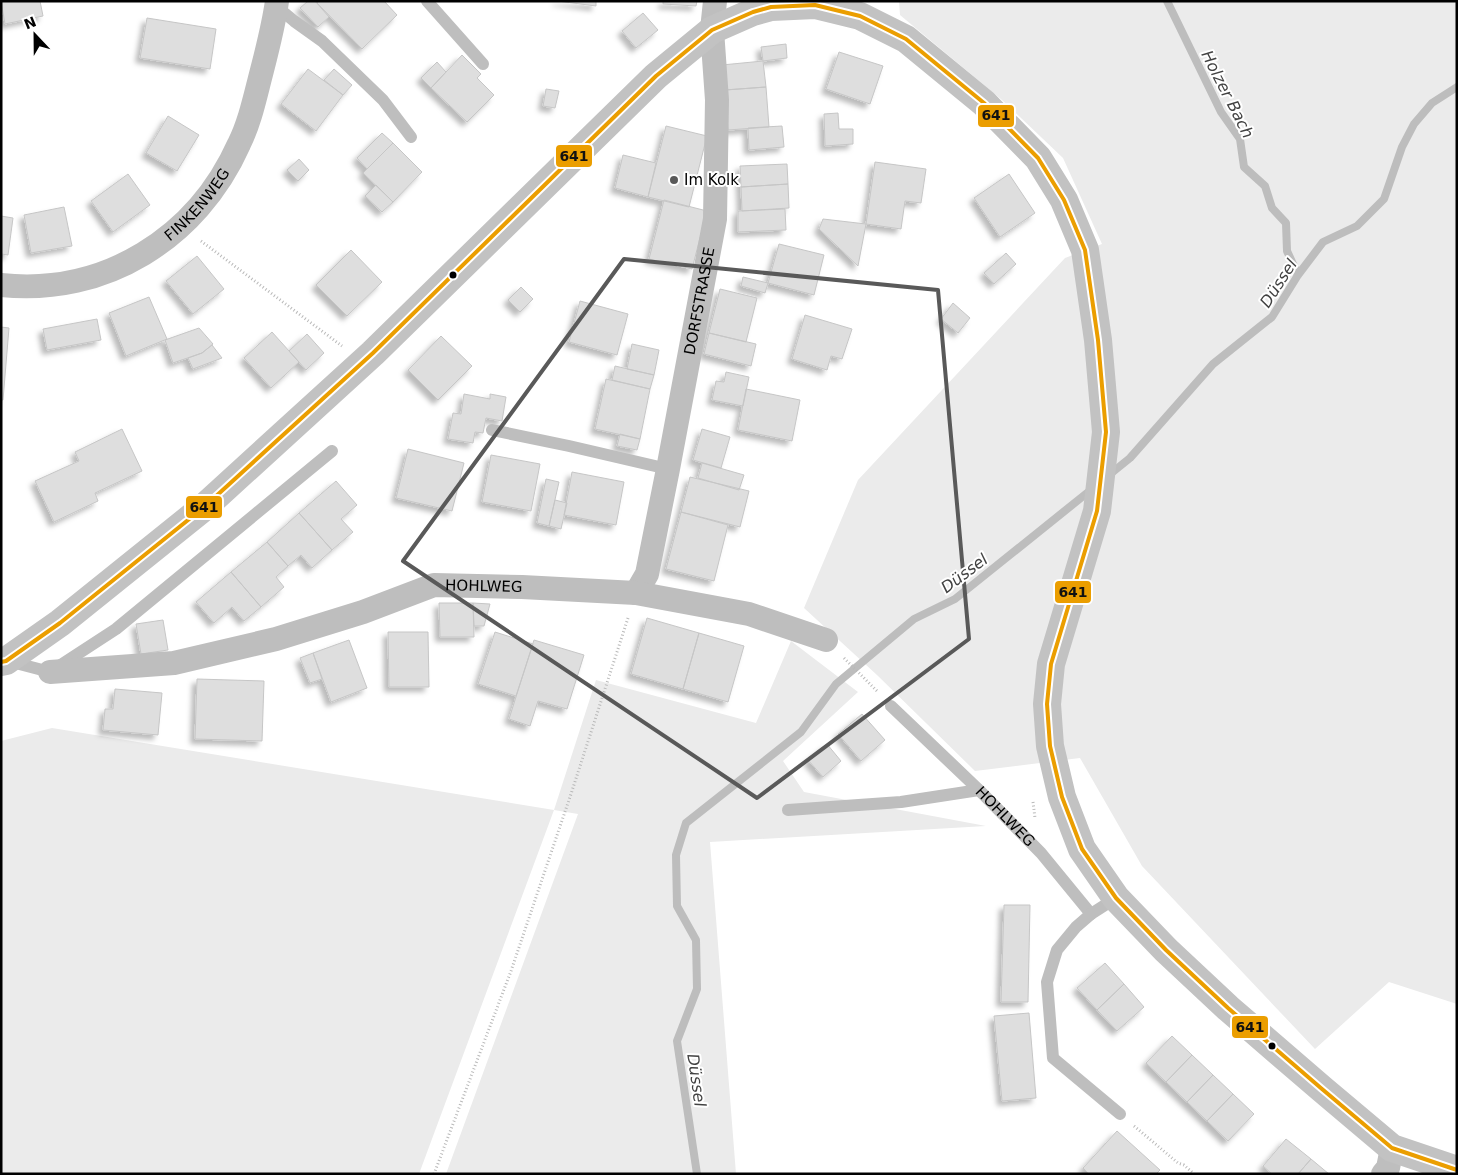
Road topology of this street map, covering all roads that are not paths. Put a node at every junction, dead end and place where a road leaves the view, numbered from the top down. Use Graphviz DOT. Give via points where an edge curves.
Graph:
graph roads {
  1 [pos="427,1"];
  2 [pos="715,1"];
  3 [pos="277,4"];
  4 [pos="712,30"];
  5 [pos="483,64"];
  6 [pos="411,137"];
  7 [pos="1,285"];
  8 [pos="492,430"];
  9 [pos="332,451"];
  10 [pos="668,469"];
  11 [pos="636,593"];
  12 [pos="826,640"];
  13 [pos="3,661"];
  14 [pos="50,672"];
  15 [pos="891,706"];
  16 [pos="979,790"];
  17 [pos="788,810"];
  18 [pos="1116,898"];
  19 [pos="1091,914"];
  20 [pos="1120,1114"];
  21 [pos="1392,1148"];
  22 [pos="1457,1170"];
  23 [pos="1383,1174"];
  1 -- 5 [label="lane"];
  2 -- 4 [label="street, DORFSTRASSE"];
  3 -- 6 [label="lane" via="294,21 322,40 383,100"];
  3 -- 7 [label="street, FINKENWEG" via="253,106 240,143 202,204 143,255 118,267 88,278 36,286"];
  4 -- 10 [label="street, DORFSTRASSE" via="717,100 715,219"];
  4 -- 13 [label="main road" via="649,83 364,362 203,508 60,623"];
  4 -- 18 [label="main road" via="770,7 815,5 860,16 906,39 984,103 1038,158 1064,200 1085,250 1098,340 1106,432 1097,511 1051,664 1047,704 1050,746 1062,797 1082,848"];
  8 -- 10 [label="lane"];
  9 -- 14 [label="lane" via="116,629"];
  10 -- 11 [label="street, DORFSTRASSE" via="647,574"];
  11 -- 12 [label="street, HOHLWEG" via="749,614"];
  11 -- 14 [label="street, HOHLWEG" via="434,585 363,612 267,642 174,662"];
  13 -- 14 [label="lane, HOHLWEG"];
  15 -- 16 [label="lane, HOHLWEG"];
  16 -- 17 [label="lane" via="901,802"];
  16 -- 19 [label="lane, HOHLWEG" via="1041,853"];
  18 -- 19 [label="lane"];
  18 -- 21 [label="main road" via="1228,1008"];
  19 -- 20 [label="lane" via="1057,950 1047,982 1053,1058"];
  21 -- 22 [label="main road"];
  21 -- 23 [label="street" via="1388,1168"];
}
